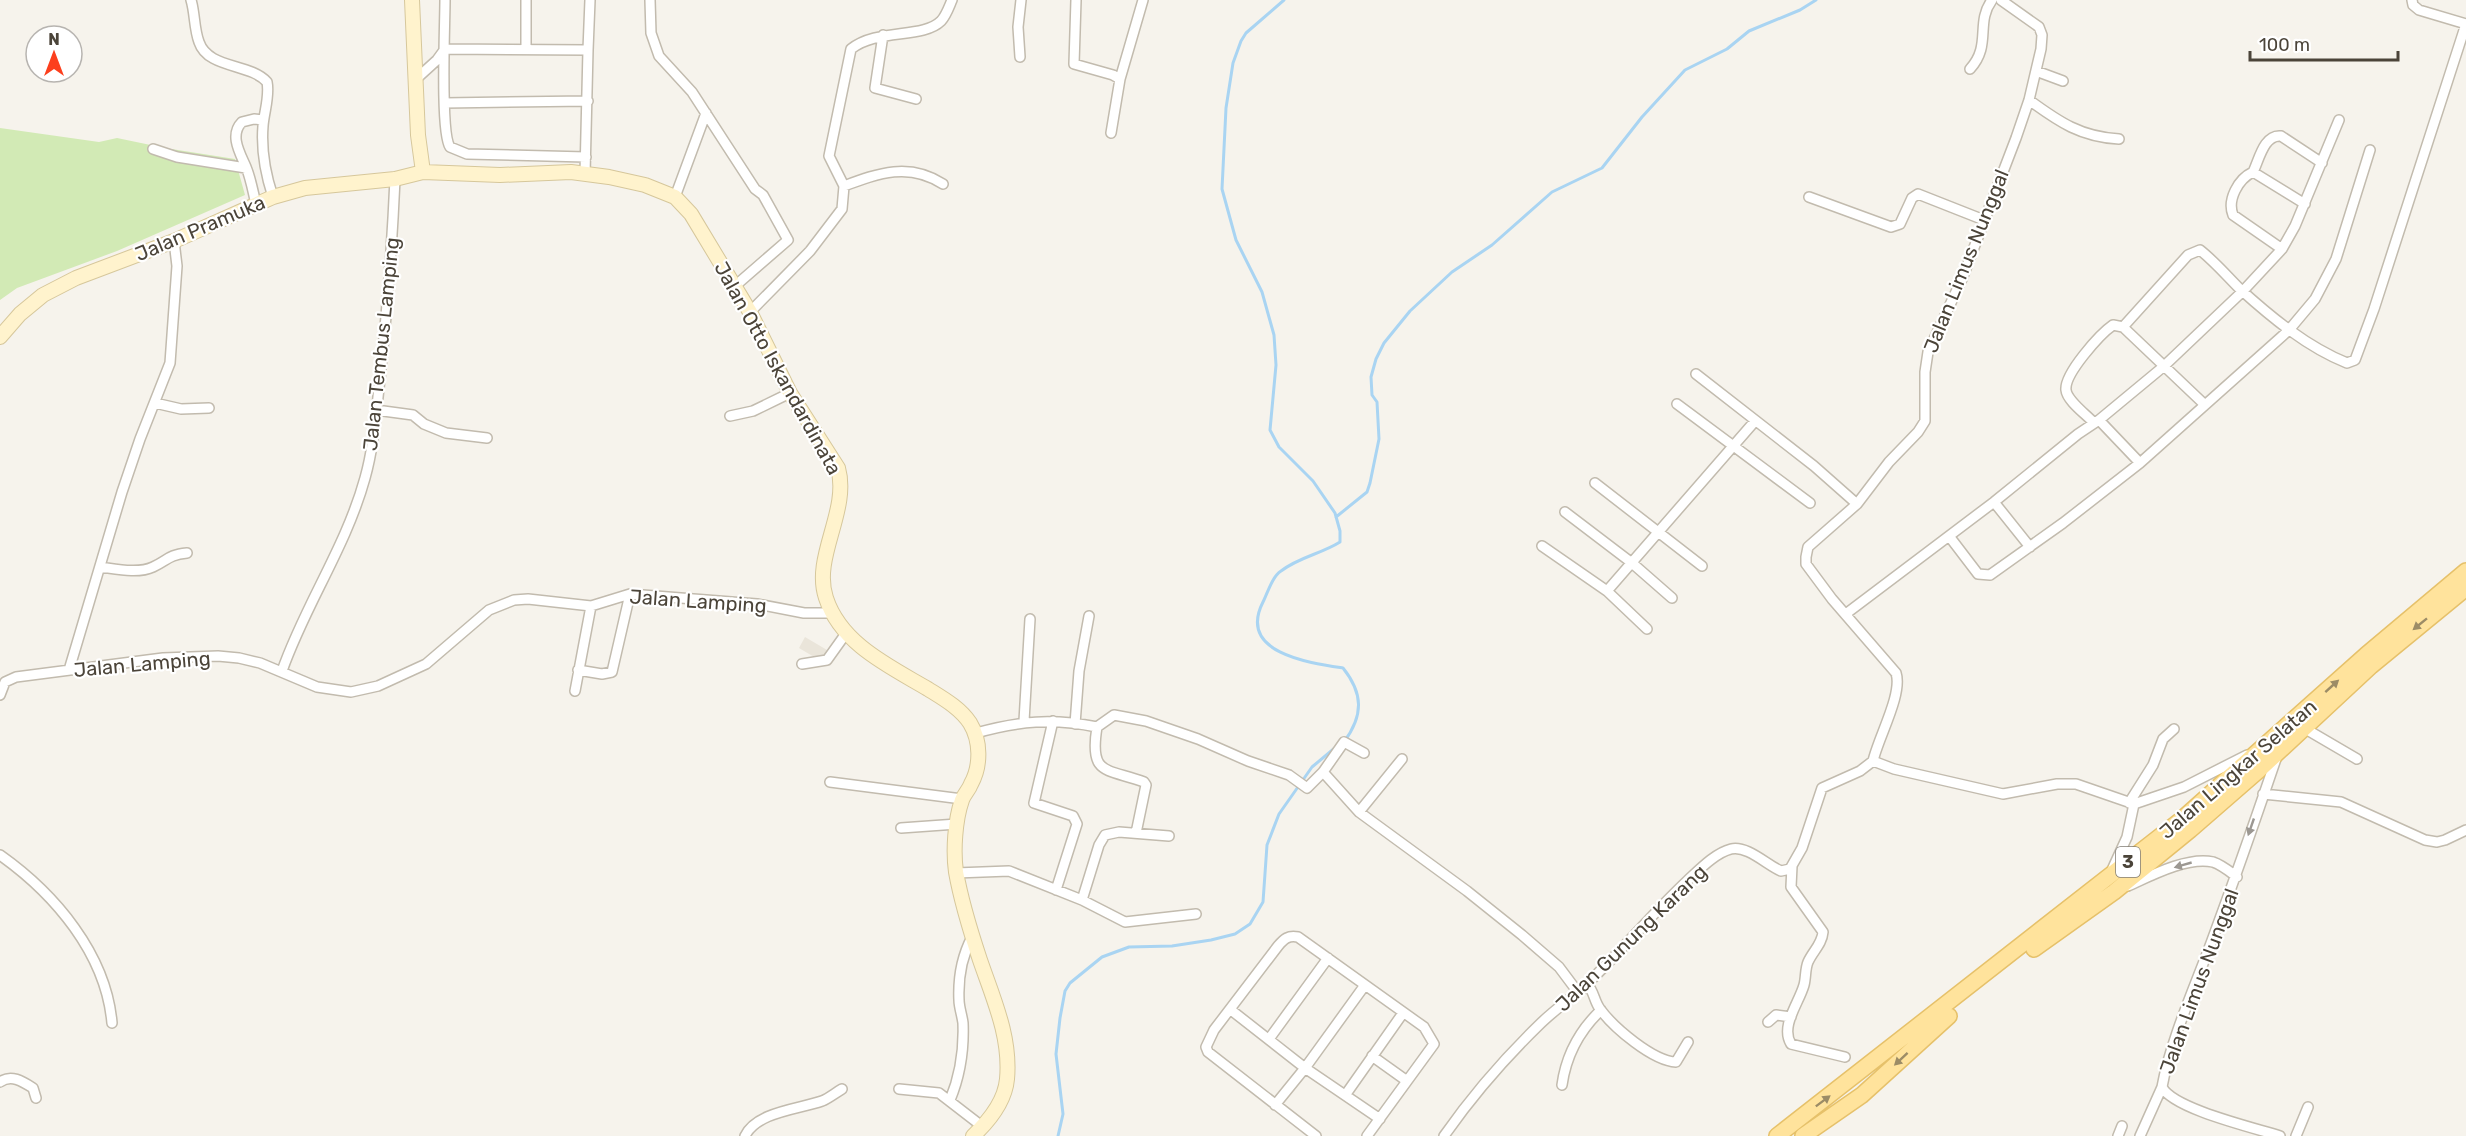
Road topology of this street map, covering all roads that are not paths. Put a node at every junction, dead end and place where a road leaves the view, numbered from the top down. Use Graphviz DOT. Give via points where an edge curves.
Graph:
graph roads {
  1 [pos="191,0"];
  2 [pos="412,0"];
  3 [pos="445,0"];
  4 [pos="526,0"];
  5 [pos="590,0"];
  6 [pos="650,0"];
  7 [pos="952,0"];
  8 [pos="1022,0"];
  9 [pos="1076,0"];
  10 [pos="1143,0"];
  11 [pos="1992,0"];
  12 [pos="2001,0"];
  13 [pos="2412,0"];
  14 [pos="883,35"];
  15 [pos="445,49"];
  16 [pos="526,49"];
  17 [pos="588,50"];
  18 [pos="1020,57"];
  19 [pos="1970,69"];
  20 [pos="2036,71"];
  21 [pos="1120,79"];
  22 [pos="415,80"];
  23 [pos="2063,81"];
  24 [pos="916,99"];
  25 [pos="2029,100"];
  26 [pos="588,101"];
  27 [pos="445,103"];
  28 [pos="706,113"];
  29 [pos="263,120"];
  30 [pos="2339,120"];
  31 [pos="1111,133"];
  32 [pos="2119,139"];
  33 [pos="153,149"];
  34 [pos="2370,150"];
  35 [pos="586,157"];
  36 [pos="2322,163"];
  37 [pos="246,168"];
  38 [pos="423,172"];
  39 [pos="2253,172"];
  40 [pos="585,174"];
  41 [pos="395,179"];
  42 [pos="942,184"];
  43 [pos="844,186"];
  44 [pos="273,197"];
  45 [pos="675,197"];
  46 [pos="1809,197"];
  47 [pos="256,204"];
  48 [pos="2305,204"];
  49 [pos="1984,220"];
  50 [pos="174,241"];
  51 [pos="2282,249"];
  52 [pos="735,286"];
  53 [pos="2243,291"];
  54 [pos="750,312"];
  55 [pos="2123,327"];
  56 [pos="2289,330"];
  57 [pos="0,337"];
  58 [pos="2163,367"];
  59 [pos="1696,374"];
  60 [pos="790,393"];
  61 [pos="155,403"];
  62 [pos="1677,404"];
  63 [pos="2204,404"];
  64 [pos="209,408"];
  65 [pos="376,410"];
  66 [pos="730,416"];
  67 [pos="1755,421"];
  68 [pos="2097,421"];
  69 [pos="487,438"];
  70 [pos="1733,447"];
  71 [pos="2140,464"];
  72 [pos="1594,483"];
  73 [pos="1810,502"];
  74 [pos="1995,502"];
  75 [pos="1857,504"];
  76 [pos="1565,512"];
  77 [pos="1657,533"];
  78 [pos="1949,536"];
  79 [pos="1542,546"];
  80 [pos="2030,547"];
  81 [pos="188,553"];
  82 [pos="1632,563"];
  83 [pos="1702,566"];
  84 [pos="100,567"];
  85 [pos="2466,572"];
  86 [pos="2466,588"];
  87 [pos="1607,591"];
  88 [pos="630,594"];
  89 [pos="1672,598"];
  90 [pos="591,606"];
  91 [pos="1846,613"];
  92 [pos="832,614"];
  93 [pos="1089,616"];
  94 [pos="1030,619"];
  95 [pos="1647,629"];
  96 [pos="847,632"];
  97 [pos="802,664"];
  98 [pos="69,670"];
  99 [pos="578,670"];
  100 [pos="282,671"];
  101 [pos="575,691"];
  102 [pos="0,695"];
  103 [pos="1024,721"];
  104 [pos="1053,721"];
  105 [pos="1075,724"];
  106 [pos="1097,727"];
  107 [pos="2304,728"];
  108 [pos="2174,729"];
  109 [pos="975,733"];
  110 [pos="2275,747"];
  111 [pos="1364,753"];
  112 [pos="1402,759"];
  113 [pos="2357,759"];
  114 [pos="1873,761"];
  115 [pos="1323,772"];
  116 [pos="830,782"];
  117 [pos="2263,794"];
  118 [pos="962,799"];
  119 [pos="2132,804"];
  120 [pos="1359,812"];
  121 [pos="957,824"];
  122 [pos="901,828"];
  123 [pos="2466,830"];
  124 [pos="1136,833"];
  125 [pos="1168,836"];
  126 [pos="0,855"];
  127 [pos="1792,866"];
  128 [pos="956,873"];
  129 [pos="2236,877"];
  130 [pos="2111,886"];
  131 [pos="1056,890"];
  132 [pos="1083,900"];
  133 [pos="1196,914"];
  134 [pos="973,940"];
  135 [pos="1328,958"];
  136 [pos="1587,984"];
  137 [pos="1365,985"];
  138 [pos="1577,991"];
  139 [pos="1231,1010"];
  140 [pos="1601,1010"];
  141 [pos="1403,1013"];
  142 [pos="1791,1017"];
  143 [pos="1768,1022"];
  144 [pos="112,1023"];
  145 [pos="1269,1039"];
  146 [pos="1688,1042"];
  147 [pos="1372,1056"];
  148 [pos="1845,1057"];
  149 [pos="1305,1068"];
  150 [pos="1407,1081"];
  151 [pos="0,1082"];
  152 [pos="1563,1085"];
  153 [pos="2162,1087"];
  154 [pos="842,1089"];
  155 [pos="899,1089"];
  156 [pos="1346,1094"];
  157 [pos="36,1098"];
  158 [pos="950,1100"];
  159 [pos="1275,1105"];
  160 [pos="2308,1107"];
  161 [pos="1380,1119"];
  162 [pos="2122,1126"];
  163 [pos="978,1131"];
  164 [pos="745,1136"];
  165 [pos="1316,1136"];
  166 [pos="1367,1136"];
  167 [pos="1444,1136"];
  168 [pos="1777,1136"];
  169 [pos="1803,1136"];
  170 [pos="2118,1136"];
  171 [pos="2140,1136"];
  172 [pos="2280,1136"];
  173 [pos="2296,1136"];
  1 -- 29 [label="street" via="202,47 213,58 267,82"];
  2 -- 22 [label="main road"];
  3 -- 15 [label="street"];
  4 -- 16 [label="street"];
  5 -- 17 [label="street"];
  6 -- 28 [label="street" via="656,51"];
  7 -- 14 [label="street" via="943,19 933,27"];
  8 -- 18 [label="street" via="1018,27"];
  9 -- 21 [label="street" via="1074,64"];
  10 -- 21 [label="street"];
  11 -- 19 [label="street" via="1984,19 1981,52"];
  12 -- 20 [label="street, Jalan Limus Nunggal" via="2041,30"];
  13 -- 56 [label="street" via="2419,10 2466,24 2355,360 2351,363 2334,358"];
  14 -- 24 [label="street" via="875,88"];
  14 -- 43 [label="street" via="859,43 850,53 829,156"];
  15 -- 16 [label="street"];
  15 -- 22 [label="street"];
  15 -- 27 [label="street"];
  16 -- 17 [label="street"];
  17 -- 26 [label="street"];
  20 -- 23 [label="street"];
  20 -- 25 [label="street, Jalan Limus Nunggal"];
  21 -- 31 [label="street"];
  22 -- 38 [label="main road"];
  25 -- 32 [label="street" via="2088,135"];
  25 -- 49 [label="street, Jalan Limus Nunggal"];
  26 -- 27 [label="street"];
  26 -- 35 [label="street"];
  27 -- 35 [label="street" via="448,143 460,152"];
  28 -- 45 [label="street"];
  28 -- 52 [label="street" via="754,189 763,195 788,240"];
  29 -- 37 [label="street" via="242,122 237,129 237,146"];
  29 -- 44 [label="street" via="263,160"];
  30 -- 36 [label="street"];
  33 -- 37 [label="street"];
  34 -- 56 [label="street" via="2336,259 2315,298"];
  35 -- 40 [label="street"];
  36 -- 39 [label="street" via="2276,136 2269,139"];
  36 -- 48 [label="street"];
  37 -- 47 [label="street"];
  38 -- 40 [label="main road, Jalan Otto Iskandardinata"];
  38 -- 41 [label="main road, Jalan Pramuka"];
  39 -- 48 [label="street"];
  39 -- 51 [label="street" via="2232,198 2233,215"];
  40 -- 45 [label="main road, Jalan Otto Iskandardinata" via="645,185"];
  41 -- 44 [label="main road, Jalan Pramuka" via="305,188"];
  41 -- 65 [label="street, Jalan Tembus Lamping"];
  42 -- 43 [label="street" via="925,173 890,172"];
  43 -- 54 [label="street" via="839,215"];
  44 -- 47 [label="main road, Jalan Pramuka"];
  45 -- 52 [label="main road, Jalan Otto Iskandardinata" via="692,214"];
  46 -- 49 [label="street" via="1891,227 1900,224 1912,198 1918,194"];
  47 -- 50 [label="main road, Jalan Pramuka"];
  48 -- 51 [label="street"];
  49 -- 75 [label="street, Jalan Limus Nunggal" via="1925,363 1925,421"];
  50 -- 57 [label="main road, Jalan Pramuka" via="76,278 43,295"];
  50 -- 61 [label="street" via="177,266 172,354"];
  51 -- 53 [label="street"];
  52 -- 54 [label="main road, Jalan Otto Iskandardinata"];
  53 -- 55 [label="street" via="2197,250 2187,255"];
  53 -- 56 [label="street"];
  53 -- 58 [label="street"];
  54 -- 60 [label="main road, Jalan Otto Iskandardinata"];
  55 -- 58 [label="street"];
  55 -- 68 [label="street" via="2110,328 2079,362 2067,386 2070,398"];
  56 -- 63 [label="street"];
  58 -- 63 [label="street"];
  58 -- 68 [label="street"];
  59 -- 67 [label="street"];
  60 -- 66 [label="street" via="753,411"];
  60 -- 92 [label="main road, Jalan Otto Iskandardinata" via="841,478 824,570 825,595"];
  61 -- 64 [label="street" via="181,409"];
  61 -- 84 [label="street"];
  62 -- 70 [label="street"];
  63 -- 71 [label="street"];
  65 -- 69 [label="street" via="413,415 446,433"];
  65 -- 100 [label="street, Jalan Tembus Lamping" via="374,441 354,513 300,624"];
  67 -- 70 [label="street"];
  67 -- 75 [label="street"];
  68 -- 71 [label="street"];
  68 -- 74 [label="street"];
  70 -- 73 [label="street"];
  70 -- 77 [label="street"];
  71 -- 80 [label="street"];
  72 -- 77 [label="street"];
  74 -- 78 [label="street"];
  74 -- 80 [label="street"];
  75 -- 91 [label="street, Jalan Limus Nunggal" via="1808,547 1806,557 1811,572"];
  76 -- 82 [label="street"];
  77 -- 82 [label="street"];
  77 -- 83 [label="street"];
  78 -- 80 [label="street" via="1975,571 1984,576"];
  78 -- 91 [label="street"];
  79 -- 87 [label="street"];
  81 -- 84 [label="street" via="172,555 140,570"];
  82 -- 87 [label="street"];
  82 -- 89 [label="street"];
  84 -- 98 [label="street"];
  110 -- 85 [label="main road, Jalan Lingkar Selatan / 3, one-way" via="2366,655"];
  86 -- 107 [label="main road, Jalan Lingkar Selatan / 3, one-way" via="2407,635"];
  87 -- 95 [label="street"];
  88 -- 90 [label="street, Jalan Lamping"];
  88 -- 92 [label="street, Jalan Lamping"];
  88 -- 99 [label="street" via="612,672"];
  90 -- 99 [label="street"];
  90 -- 100 [label="street, Jalan Lamping" via="528,599 500,604 426,664 364,690 329,690"];
  91 -- 114 [label="street, Jalan Limus Nunggal" via="1898,678"];
  92 -- 96 [label="main road, Jalan Otto Iskandardinata"];
  93 -- 105 [label="street"];
  94 -- 103 [label="street"];
  96 -- 97 [label="street" via="827,660"];
  96 -- 109 [label="main road, Jalan Otto Iskandardinata" via="872,656 958,709"];
  98 -- 100 [label="street, Jalan Lamping" via="163,658 218,656"];
  98 -- 102 [label="street, Jalan Lamping" via="10,679"];
  99 -- 101 [label="street"];
  103 -- 104 [label="street"];
  103 -- 109 [label="street"];
  104 -- 105 [label="street"];
  104 -- 131 [label="street" via="1034,803 1072,816 1077,824"];
  105 -- 106 [label="street"];
  106 -- 115 [label="street" via="1117,715 1146,721 1289,775 1304,786 1311,786"];
  106 -- 124 [label="street" via="1094,753 1098,764 1146,785"];
  107 -- 110 [label="main road, Jalan Lingkar Selatan / 3"];
  107 -- 113 [label="street"];
  108 -- 119 [label="street" via="2163,739"];
  109 -- 118 [label="main road" via="977,763 972,783"];
  110 -- 117 [label="street, Jalan Limus Nunggal"];
  110 -- 119 [label="street" via="2184,787"];
  110 -- 130 [label="main road, Jalan Lingkar Selatan / 3"];
  111 -- 115 [label="street" via="1344,742"];
  112 -- 120 [label="street"];
  114 -- 119 [label="street" via="2003,794 2076,784"];
  114 -- 127 [label="street" via="1818,793 1808,831"];
  115 -- 120 [label="street"];
  116 -- 118 [label="street"];
  117 -- 123 [label="street" via="2341,802 2425,840 2437,842"];
  117 -- 129 [label="street, Jalan Limus Nunggal, one-way"];
  118 -- 121 [label="main road"];
  119 -- 130 [label="street" via="2127,837"];
  120 -- 138 [label="street" via="1522,935 1559,967"];
  121 -- 122 [label="street"];
  121 -- 128 [label="main road"];
  124 -- 125 [label="street"];
  124 -- 132 [label="street" via="1108,833 1101,839"];
  126 -- 144 [label="street" via="27,875 72,923 104,979"];
  127 -- 136 [label="street, Jalan Gunung Karang" via="1780,871 1741,849 1730,849 1701,868 1652,913"];
  127 -- 142 [label="street" via="1791,887 1823,932 1809,960 1804,986"];
  128 -- 131 [label="street" via="1009,871"];
  128 -- 134 [label="main road"];
  129 -- 130 [label="street, one-way" via="2214,862 2194,862"];
  129 -- 153 [label="street, Jalan Limus Nunggal" via="2190,998"];
  168 -- 130 [label="main road, Jalan Lingkar Selatan / 3, one-way"];
  130 -- 169 [label="main road, Jalan Lingkar Selatan / 3, one-way" via="1935,1028 1862,1095"];
  131 -- 132 [label="street"];
  132 -- 133 [label="street" via="1125,922"];
  134 -- 158 [label="street" via="961,964 962,1049 957,1084"];
  134 -- 163 [label="main road" via="996,1003 1007,1069 1001,1100"];
  135 -- 137 [label="street"];
  135 -- 139 [label="street" via="1298,937 1284,938"];
  135 -- 145 [label="street"];
  136 -- 138 [label="street, Jalan Gunung Karang"];
  136 -- 140 [label="street"];
  137 -- 141 [label="street"];
  137 -- 149 [label="street"];
  138 -- 167 [label="street, Jalan Gunung Karang" via="1505,1060"];
  139 -- 145 [label="street"];
  139 -- 159 [label="street" via="1214,1030 1206,1047 1208,1052"];
  140 -- 146 [label="street" via="1624,1035 1673,1063 1679,1060"];
  140 -- 152 [label="street" via="1583,1028 1564,1070"];
  141 -- 147 [label="street"];
  141 -- 150 [label="street" via="1424,1027 1434,1044"];
  142 -- 143 [label="street" via="1776,1015"];
  142 -- 148 [label="street" via="1791,1044"];
  145 -- 149 [label="street"];
  147 -- 150 [label="street"];
  147 -- 156 [label="street"];
  149 -- 156 [label="street"];
  149 -- 159 [label="street"];
  150 -- 161 [label="street"];
  151 -- 157 [label="street" via="13,1078 33,1088"];
  153 -- 171 [label="street"];
  153 -- 172 [label="street, Jalan Limus Nunggal" via="2172,1098 2195,1109"];
  154 -- 164 [label="street" via="821,1101 754,1124"];
  155 -- 158 [label="street" via="927,1090"];
  156 -- 161 [label="street"];
  158 -- 163 [label="street"];
  159 -- 165 [label="street"];
  160 -- 173 [label="street"];
  161 -- 166 [label="street"];
  162 -- 170 [label="street"];
}
